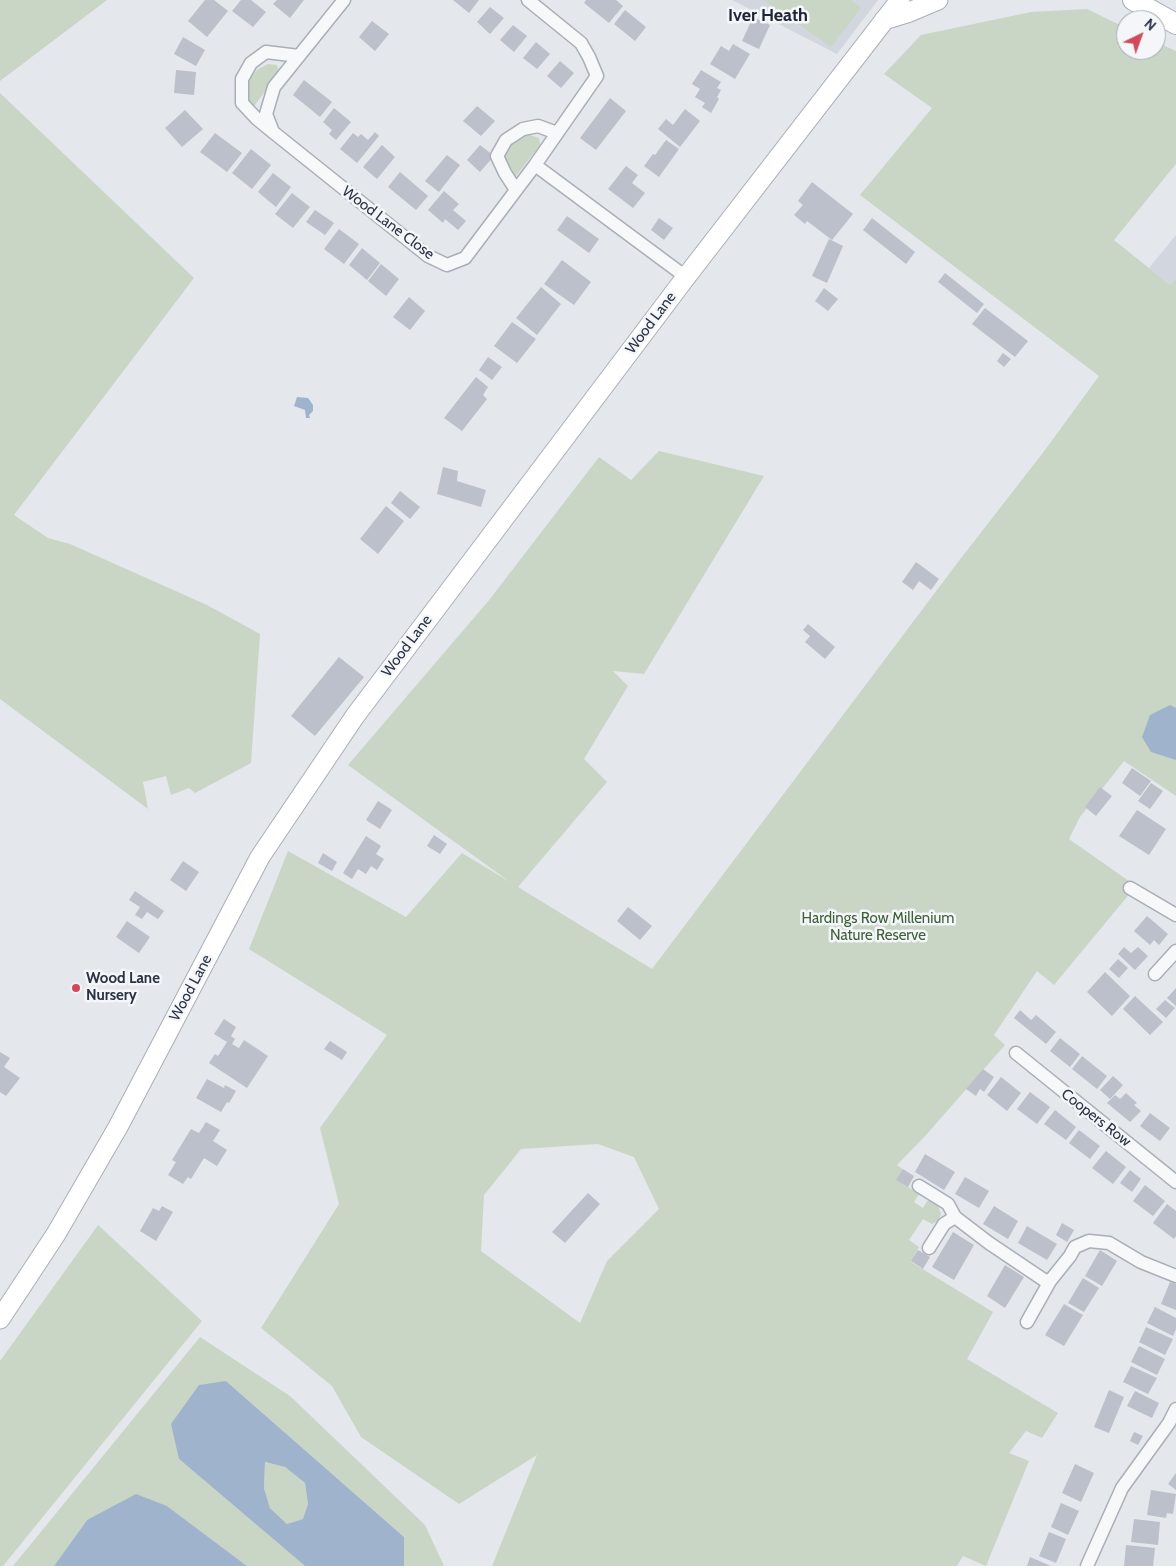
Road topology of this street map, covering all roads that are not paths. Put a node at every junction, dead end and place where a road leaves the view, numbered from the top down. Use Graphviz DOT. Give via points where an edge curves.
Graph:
graph roads {
  1 [pos="344,0"];
  2 [pos="528,0"];
  3 [pos="900,0"];
  4 [pos="938,0"];
  5 [pos="1133,0"];
  6 [pos="884,20"];
  7 [pos="1176,24"];
  8 [pos="299,56"];
  9 [pos="273,132"];
  10 [pos="557,133"];
  11 [pos="536,165"];
  12 [pos="516,190"];
  13 [pos="686,277"];
  14 [pos="1130,888"];
  15 [pos="1176,915"];
  16 [pos="1176,950"];
  17 [pos="1155,974"];
  18 [pos="1016,1053"];
  19 [pos="1176,1182"];
  20 [pos="919,1186"];
  21 [pos="955,1217"];
  22 [pos="929,1248"];
  23 [pos="1176,1276"];
  24 [pos="1050,1281"];
  25 [pos="0,1319"];
  26 [pos="1027,1322"];
  27 [pos="1176,1409"];
  28 [pos="1087,1566"];
  1 -- 8 [label="street"];
  2 -- 10 [label="street, Wood Lane Close" via="581,43 597,76"];
  3 -- 6 [label="street, Wood Lane"];
  4 -- 6 [label="street"];
  5 -- 7 [label="main road"];
  6 -- 13 [label="street, Wood Lane"];
  8 -- 9 [label="street" via="274,87 266,114"];
  8 -- 9 [label="street, Wood Lane Close" via="266,52 251,63 242,78 242,103"];
  9 -- 12 [label="street, Wood Lane Close" via="428,256 447,265 465,258"];
  10 -- 11 [label="street, Wood Lane Close"];
  10 -- 12 [label="street" via="538,126 523,129 506,140 497,156"];
  11 -- 12 [label="street, Wood Lane Close"];
  11 -- 13 [label="street"];
  13 -- 25 [label="street, Wood Lane" via="355,716 260,857 118,1127 56,1234"];
  14 -- 15 [label="street"];
  16 -- 17 [label="street"];
  18 -- 19 [label="street, Coopers Row"];
  20 -- 21 [label="street" via="948,1204"];
  21 -- 22 [label="street" via="944,1224"];
  21 -- 24 [label="street" via="989,1243"];
  23 -- 24 [label="street" via="1141,1262 1109,1243 1089,1241 1075,1247"];
  24 -- 26 [label="street"];
  27 -- 28 [label="street" via="1122,1488"];
}
